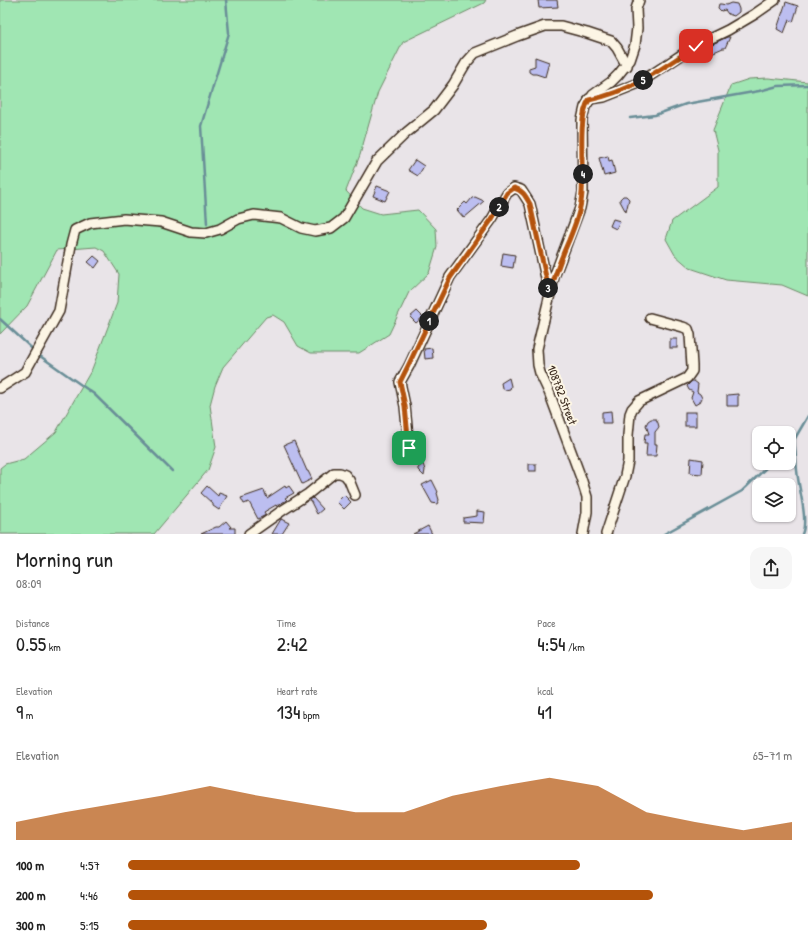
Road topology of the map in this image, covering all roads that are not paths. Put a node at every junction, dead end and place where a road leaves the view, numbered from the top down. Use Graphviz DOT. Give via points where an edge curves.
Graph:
graph roads {
  1 [pos="638,0"];
  2 [pos="775,0"];
  3 [pos="627,66"];
  4 [pos="589,100"];
  5 [pos="550,295"];
  6 [pos="650,318"];
  7 [pos="0,388"];
  8 [pos="409,448"];
  9 [pos="355,495"];
  10 [pos="248,534"];
  11 [pos="583,534"];
  12 [pos="606,534"];
  1 -- 3 [label="street, 108782 Street" via="635,45"];
  2 -- 4 [label="street" via="639,83"];
  3 -- 4 [label="street, 108782 Street"];
  3 -- 7 [label="street" via="611,41 561,26 545,26 475,53 434,110 378,161 344,218 331,228 315,231 281,218 254,215 238,219 220,230 206,233 191,232 161,222 124,219 90,223 75,230 59,311 25,372"];
  4 -- 5 [label="street, 108782 Street" via="582,120 580,208 554,277"];
  5 -- 8 [label="street" via="530,204 524,194 514,188 507,193 492,219 450,278 401,378"];
  5 -- 11 [label="street, 108782 Street" via="537,349 538,365 582,478 587,497"];
  6 -- 12 [label="street" via="688,329 692,371 687,378 639,401 632,409 626,471"];
  9 -- 10 [label="street" via="349,480 340,473 334,473 308,494"];
}
